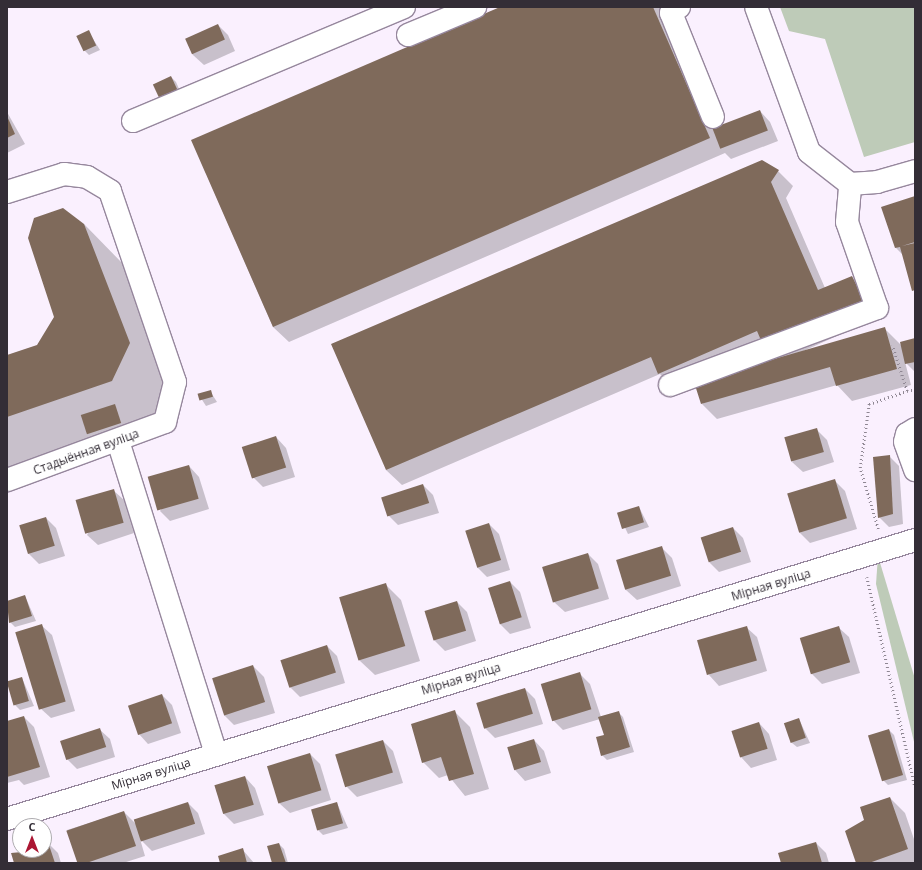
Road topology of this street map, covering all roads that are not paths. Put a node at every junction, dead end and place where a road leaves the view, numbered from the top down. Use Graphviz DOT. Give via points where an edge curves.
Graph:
graph roads {
  1 [pos="404,7"];
  2 [pos="475,7"];
  3 [pos="679,7"];
  4 [pos="756,7"];
  5 [pos="408,35"];
  6 [pos="713,117"];
  7 [pos="133,121"];
  8 [pos="915,171"];
  9 [pos="850,184"];
  10 [pos="7,192"];
  11 [pos="670,385"];
  12 [pos="915,429"];
  13 [pos="118,441"];
  14 [pos="915,470"];
  15 [pos="7,480"];
  16 [pos="915,540"];
  17 [pos="216,754"];
  18 [pos="7,819"];
  1 -- 7 [label="street"];
  2 -- 5 [label="street"];
  3 -- 6 [label="street" via="671,13"];
  4 -- 9 [label="street" via="809,152"];
  8 -- 9 [label="street" via="877,182"];
  9 -- 11 [label="street" via="847,222 877,308"];
  10 -- 13 [label="street, Стадыённая вуліца" via="64,174 87,177 110,190 175,382 165,422"];
  12 -- 14 [label="street" via="907,434 905,442"];
  13 -- 15 [label="street, Стадыённая вуліца"];
  13 -- 17 [label="street"];
  16 -- 17 [label="street, Мірная вуліца"];
  17 -- 18 [label="street, Мірная вуліца"];
}
